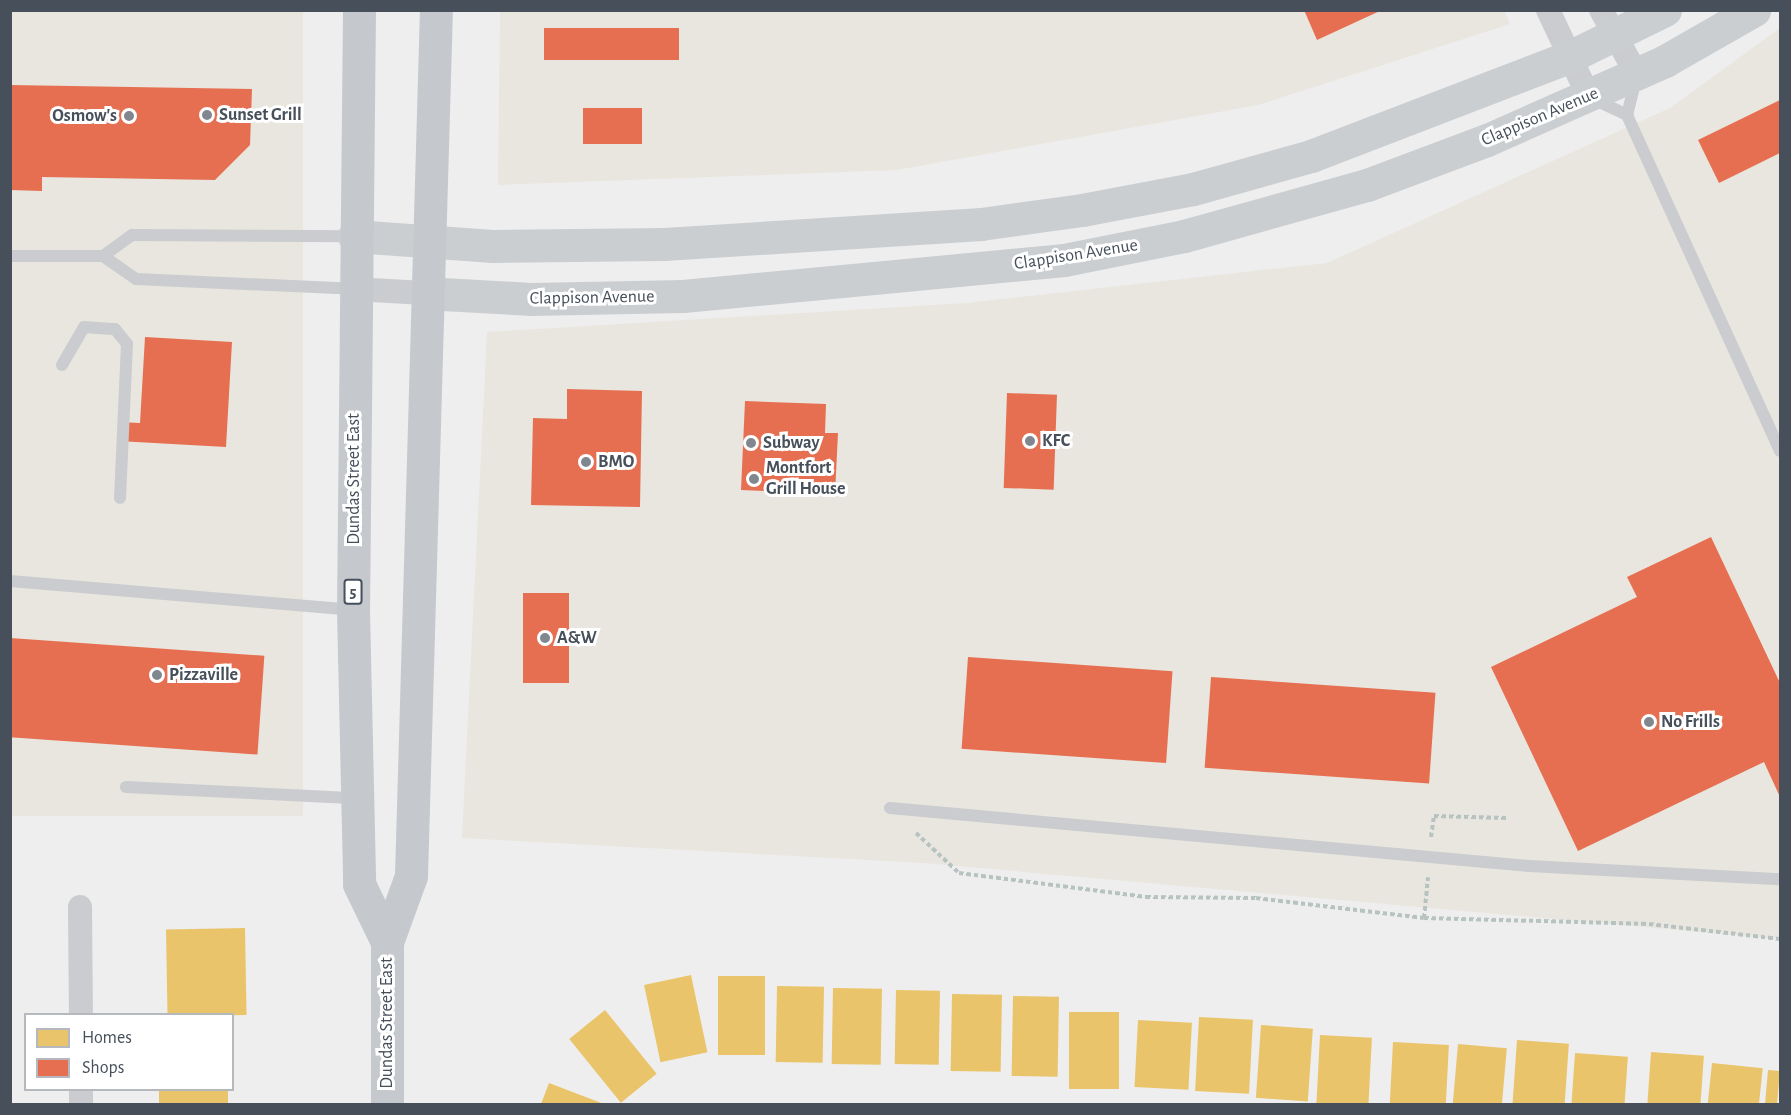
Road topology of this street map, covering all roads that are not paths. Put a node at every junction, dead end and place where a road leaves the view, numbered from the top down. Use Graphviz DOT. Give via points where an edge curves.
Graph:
graph roads {
  1 [pos="359,10"];
  2 [pos="436,10"];
  3 [pos="1548,10"];
  4 [pos="1665,10"];
  5 [pos="1754,10"];
  6 [pos="1608,24"];
  7 [pos="1569,57"];
  8 [pos="1637,75"];
  9 [pos="1589,97"];
  10 [pos="1627,115"];
  11 [pos="354,236"];
  12 [pos="427,243"];
  13 [pos="10,256"];
  14 [pos="103,256"];
  15 [pos="353,289"];
  16 [pos="425,293"];
  17 [pos="62,364"];
  18 [pos="1780,451"];
  19 [pos="120,498"];
  20 [pos="10,581"];
  21 [pos="353,610"];
  22 [pos="126,787"];
  23 [pos="356,798"];
  24 [pos="890,808"];
  25 [pos="1780,879"];
  26 [pos="80,907"];
  27 [pos="387,942"];
  28 [pos="81,1013"];
  29 [pos="387,1104"];
  1 -- 11 [label="main road, Dundas Street East / 5"];
  2 -- 12 [label="main road, Dundas Street East / 5" via="435,184"];
  3 -- 7 [label="street"];
  4 -- 6 [label="main road"];
  5 -- 8 [label="main road, Clappison Avenue"];
  6 -- 7 [label="main road"];
  6 -- 8 [label="street"];
  7 -- 9 [label="street"];
  7 -- 12 [label="main road" via="1311,156 1193,189 1082,210 981,224 664,244"];
  8 -- 9 [label="main road, Clappison Avenue"];
  8 -- 10 [label="lane"];
  9 -- 10 [label="lane"];
  9 -- 16 [label="main road, Clappison Avenue" via="1427,164 1307,204 1064,261 683,296 531,299"];
  10 -- 18 [label="lane"];
  11 -- 12 [label="main road"];
  11 -- 14 [label="lane" via="132,235"];
  11 -- 15 [label="main road, Dundas Street East / 5"];
  12 -- 16 [label="main road, Dundas Street East / 5"];
  13 -- 14 [label="lane"];
  14 -- 15 [label="lane" via="136,279"];
  15 -- 16 [label="street, Clappison Avenue"];
  15 -- 21 [label="main road, Dundas Street East / 5"];
  16 -- 27 [label="main road, Dundas Street East / 5" via="411,876"];
  17 -- 19 [label="lane" via="84,327 115,329 128,344"];
  20 -- 21 [label="lane"];
  21 -- 23 [label="main road, Dundas Street East / 5"];
  22 -- 23 [label="lane"];
  23 -- 27 [label="main road, Dundas Street East / 5" via="359,884"];
  24 -- 25 [label="lane" via="1529,866"];
  26 -- 28 [label="street"];
  27 -- 29 [label="main road, Dundas Street East / 5"];
}
